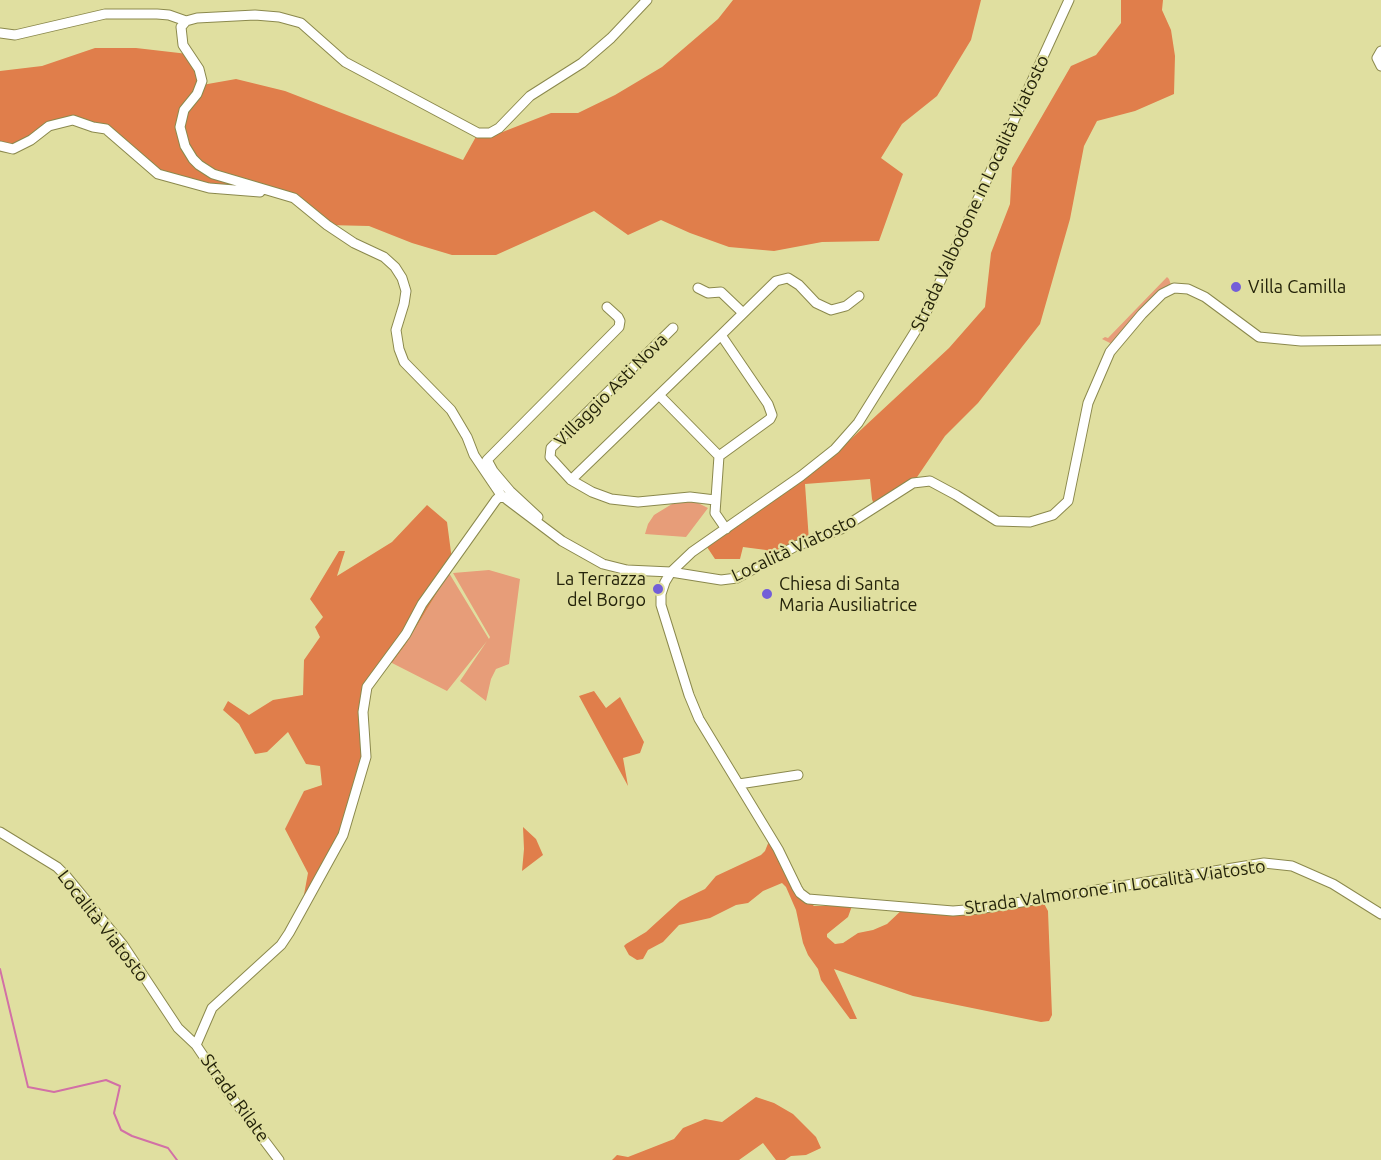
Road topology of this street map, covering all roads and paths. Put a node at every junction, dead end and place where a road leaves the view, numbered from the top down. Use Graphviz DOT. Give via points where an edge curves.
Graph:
graph roads {
  1 [pos="647,0"];
  2 [pos="1069,0"];
  3 [pos="186,21"];
  4 [pos="4,33"];
  5 [pos="1381,51"];
  6 [pos="1381,66"];
  7 [pos="0,146"];
  8 [pos="268,192"];
  9 [pos="698,288"];
  10 [pos="859,296"];
  11 [pos="607,307"];
  12 [pos="743,313"];
  13 [pos="673,328"];
  14 [pos="721,335"];
  15 [pos="1381,340"];
  16 [pos="659,395"];
  17 [pos="719,456"];
  18 [pos="571,480"];
  19 [pos="507,498"];
  20 [pos="715,500"];
  21 [pos="543,527"];
  22 [pos="726,529"];
  23 [pos="671,572"];
  24 [pos="798,775"];
  25 [pos="739,784"];
  26 [pos="0,832"];
  27 [pos="1381,914"];
  28 [pos="192,1041"];
  29 [pos="279,1160"];
  1 -- 3 [label="street" via="582,63 530,96 499,128 478,134 345,62 301,23 255,15"];
  2 -- 22 [label="street, Strada Valbodone in Località Viatosto" via="924,319 875,398 835,449"];
  3 -- 4 [label="street" via="169,15 105,14 15,35"];
  3 -- 8 [label="street" via="181,27 181,40 202,81 182,117 180,127 185,146 198,165 213,174"];
  5 -- 6 [label="street" via="1377,58"];
  7 -- 8 [label="street" via="13,149 50,126 73,120 106,129 158,174 210,188"];
  8 -- 19 [label="street" via="294,198 327,225 395,267 406,291 396,330 401,355 451,410 484,471"];
  9 -- 12 [label="street" via="708,293 721,292"];
  10 -- 12 [label="street, Villaggio Asti Nova" via="846,306 831,310 816,303 788,278 776,281"];
  11 -- 21 [label="street" via="618,317 619,327 487,460"];
  12 -- 14 [label="street, Villaggio Asti Nova"];
  13 -- 18 [label="street, Villaggio Asti Nova" via="551,447 550,457"];
  14 -- 16 [label="street, Villaggio Asti Nova"];
  14 -- 17 [label="street" via="772,415"];
  15 -- 23 [label="street, Località Viatosto" via="1259,337 1205,297 1174,288 1142,314 1110,352 1088,403 1068,501 1053,515 1030,522 997,521 930,481 913,483 842,529 796,546 737,578 722,580"];
  16 -- 17 [label="street, Villaggio Asti Nova"];
  16 -- 18 [label="street, Villaggio Asti Nova"];
  17 -- 20 [label="street"];
  18 -- 20 [label="street, Villaggio Asti Nova" via="611,499"];
  19 -- 21 [label="street"];
  19 -- 28 [label="street" via="496,500 371,680 363,702 366,757 342,835 289,933 281,945 212,1008"];
  20 -- 22 [label="street" via="715,513"];
  21 -- 23 [label="street" via="603,564 627,570"];
  22 -- 23 [label="street, Strada Valbodone in Località Viatosto"];
  23 -- 25 [label="street, Strada Valmorone in Località Viatosto" via="661,594 670,640 699,719"];
  24 -- 25 [label="street"];
  25 -- 27 [label="street, Strada Valmorone in Località Viatosto" via="796,888 808,899 961,910 1264,863 1292,866 1333,884"];
  26 -- 28 [label="street, Località Viatosto" via="68,877 123,945 178,1028"];
  28 -- 29 [label="street, Strada Rilate"];
}
